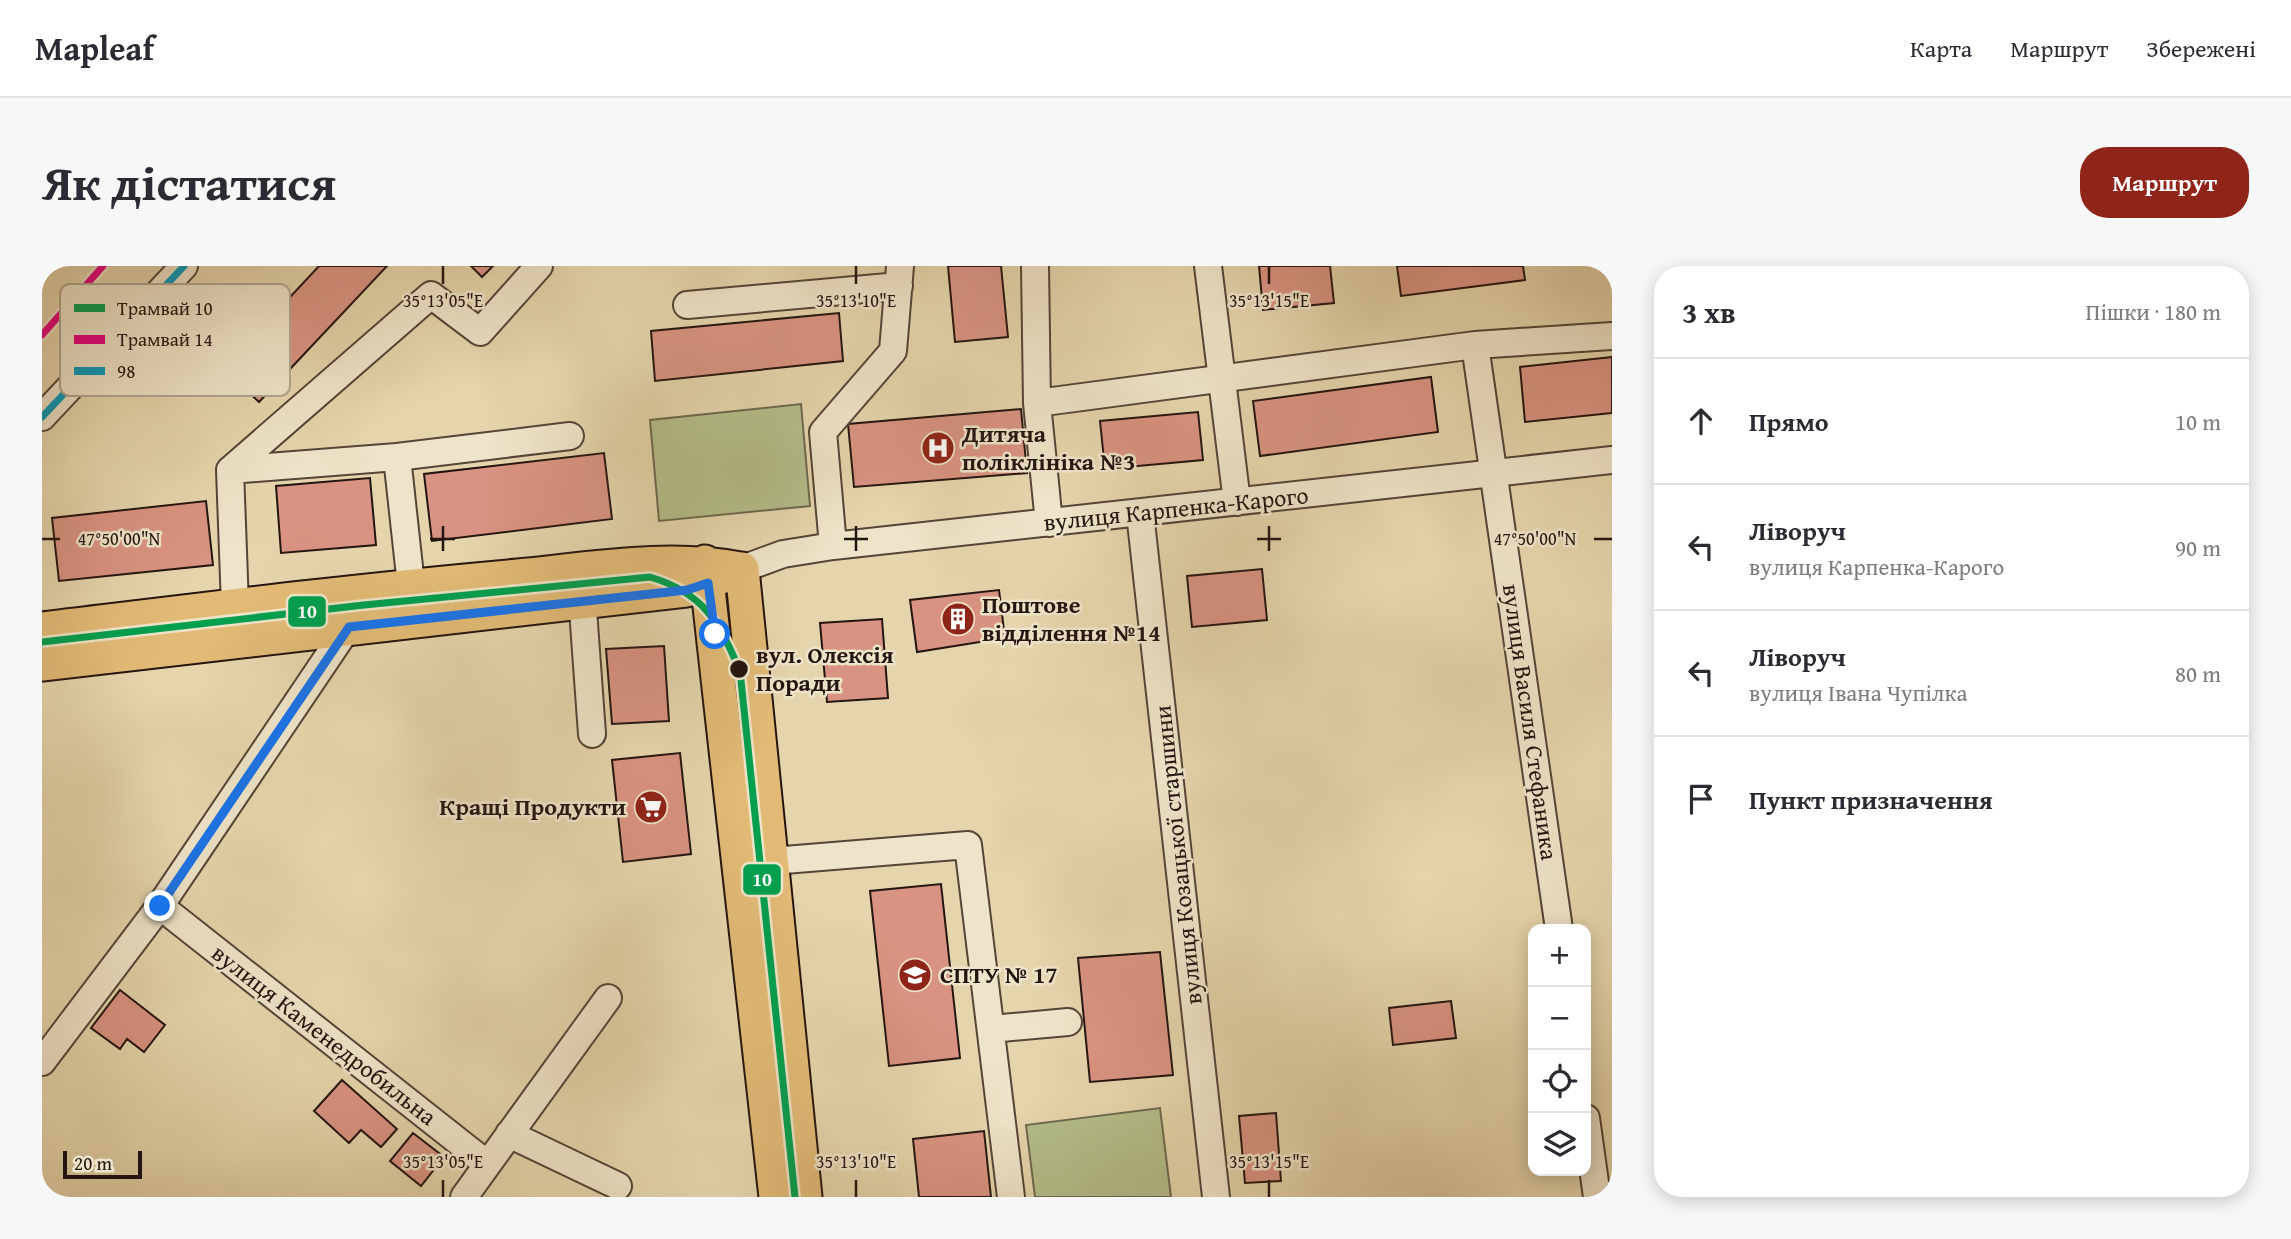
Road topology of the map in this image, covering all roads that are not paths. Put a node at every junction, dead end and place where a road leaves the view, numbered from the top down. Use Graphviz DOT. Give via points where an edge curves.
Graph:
graph roads {
  1 [pos="184,266"];
  2 [pos="539,266"];
  3 [pos="1035,266"];
  4 [pos="1208,266"];
  5 [pos="900,276"];
  6 [pos="167,284"];
  7 [pos="687,305"];
  8 [pos="1612,336"];
  9 [pos="1475,345"];
  10 [pos="1219,379"];
  11 [pos="62,396"];
  12 [pos="1037,403"];
  13 [pos="42,417"];
  14 [pos="570,436"];
  15 [pos="397,457"];
  16 [pos="1612,460"];
  17 [pos="230,470"];
  18 [pos="1495,473"];
  19 [pos="1237,502"];
  20 [pos="1140,513"];
  21 [pos="1048,523"];
  22 [pos="833,545"];
  23 [pos="742,569"];
  24 [pos="707,573"];
  25 [pos="411,585"];
  26 [pos="582,586"];
  27 [pos="373,590"];
  28 [pos="235,606"];
  29 [pos="349,627"];
  30 [pos="42,629"];
  31 [pos="42,664"];
  32 [pos="592,734"];
  33 [pos="772,861"];
  34 [pos="160,906"];
  35 [pos="1558,924"];
  36 [pos="608,998"];
  37 [pos="1068,1022"];
  38 [pos="990,1029"];
  39 [pos="42,1062"];
  40 [pos="509,1134"];
  41 [pos="1591,1154"];
  42 [pos="487,1164"];
  43 [pos="618,1186"];
  44 [pos="464,1197"];
  45 [pos="776,1197"];
  46 [pos="805,1197"];
  47 [pos="1011,1197"];
  48 [pos="1216,1197"];
  49 [pos="1597,1197"];
  1 -- 6 [label="street"];
  2 -- 17 [label="street" via="480,332 431,295"];
  3 -- 12 [label="street"];
  4 -- 10 [label="street"];
  5 -- 7 [label="street"];
  5 -- 22 [label="street" via="893,351 823,432"];
  8 -- 9 [label="street"];
  9 -- 10 [label="street"];
  9 -- 18 [label="street, вулиця Василя Стефаника"];
  10 -- 12 [label="street"];
  10 -- 19 [label="street"];
  11 -- 13 [label="street"];
  12 -- 21 [label="street"];
  14 -- 15 [label="street"];
  15 -- 17 [label="street"];
  15 -- 25 [label="street"];
  16 -- 18 [label="street, вулиця Карпенка-Карого"];
  17 -- 28 [label="street"];
  18 -- 19 [label="street, вулиця Карпенка-Карого"];
  18 -- 35 [label="street, вулиця Василя Стефаника"];
  19 -- 20 [label="street, вулиця Карпенка-Карого"];
  20 -- 21 [label="street, вулиця Карпенка-Карого"];
  20 -- 48 [label="street, вулиця Козацької старшини"];
  21 -- 22 [label="street, вулиця Карпенка-Карого"];
  22 -- 23 [label="street, вулиця Карпенка-Карого" via="783,554"];
  23 -- 24 [label="main road"];
  23 -- 33 [label="main road"];
  24 -- 26 [label="main road"];
  24 -- 45 [label="main road"];
  25 -- 26 [label="main road"];
  25 -- 27 [label="main road"];
  26 -- 29 [label="main road"];
  26 -- 32 [label="street"];
  27 -- 28 [label="main road"];
  27 -- 29 [label="street"];
  28 -- 30 [label="main road"];
  29 -- 31 [label="main road"];
  29 -- 34 [label="street"];
  33 -- 38 [label="street" via="968,845"];
  33 -- 46 [label="main road"];
  34 -- 39 [label="street"];
  34 -- 42 [label="street, вулиця Каменедробильна"];
  36 -- 40 [label="street"];
  37 -- 38 [label="street"];
  38 -- 47 [label="street"];
  40 -- 42 [label="street"];
  40 -- 43 [label="street"];
  41 -- 49 [label="street"];
  42 -- 44 [label="street"];
}
